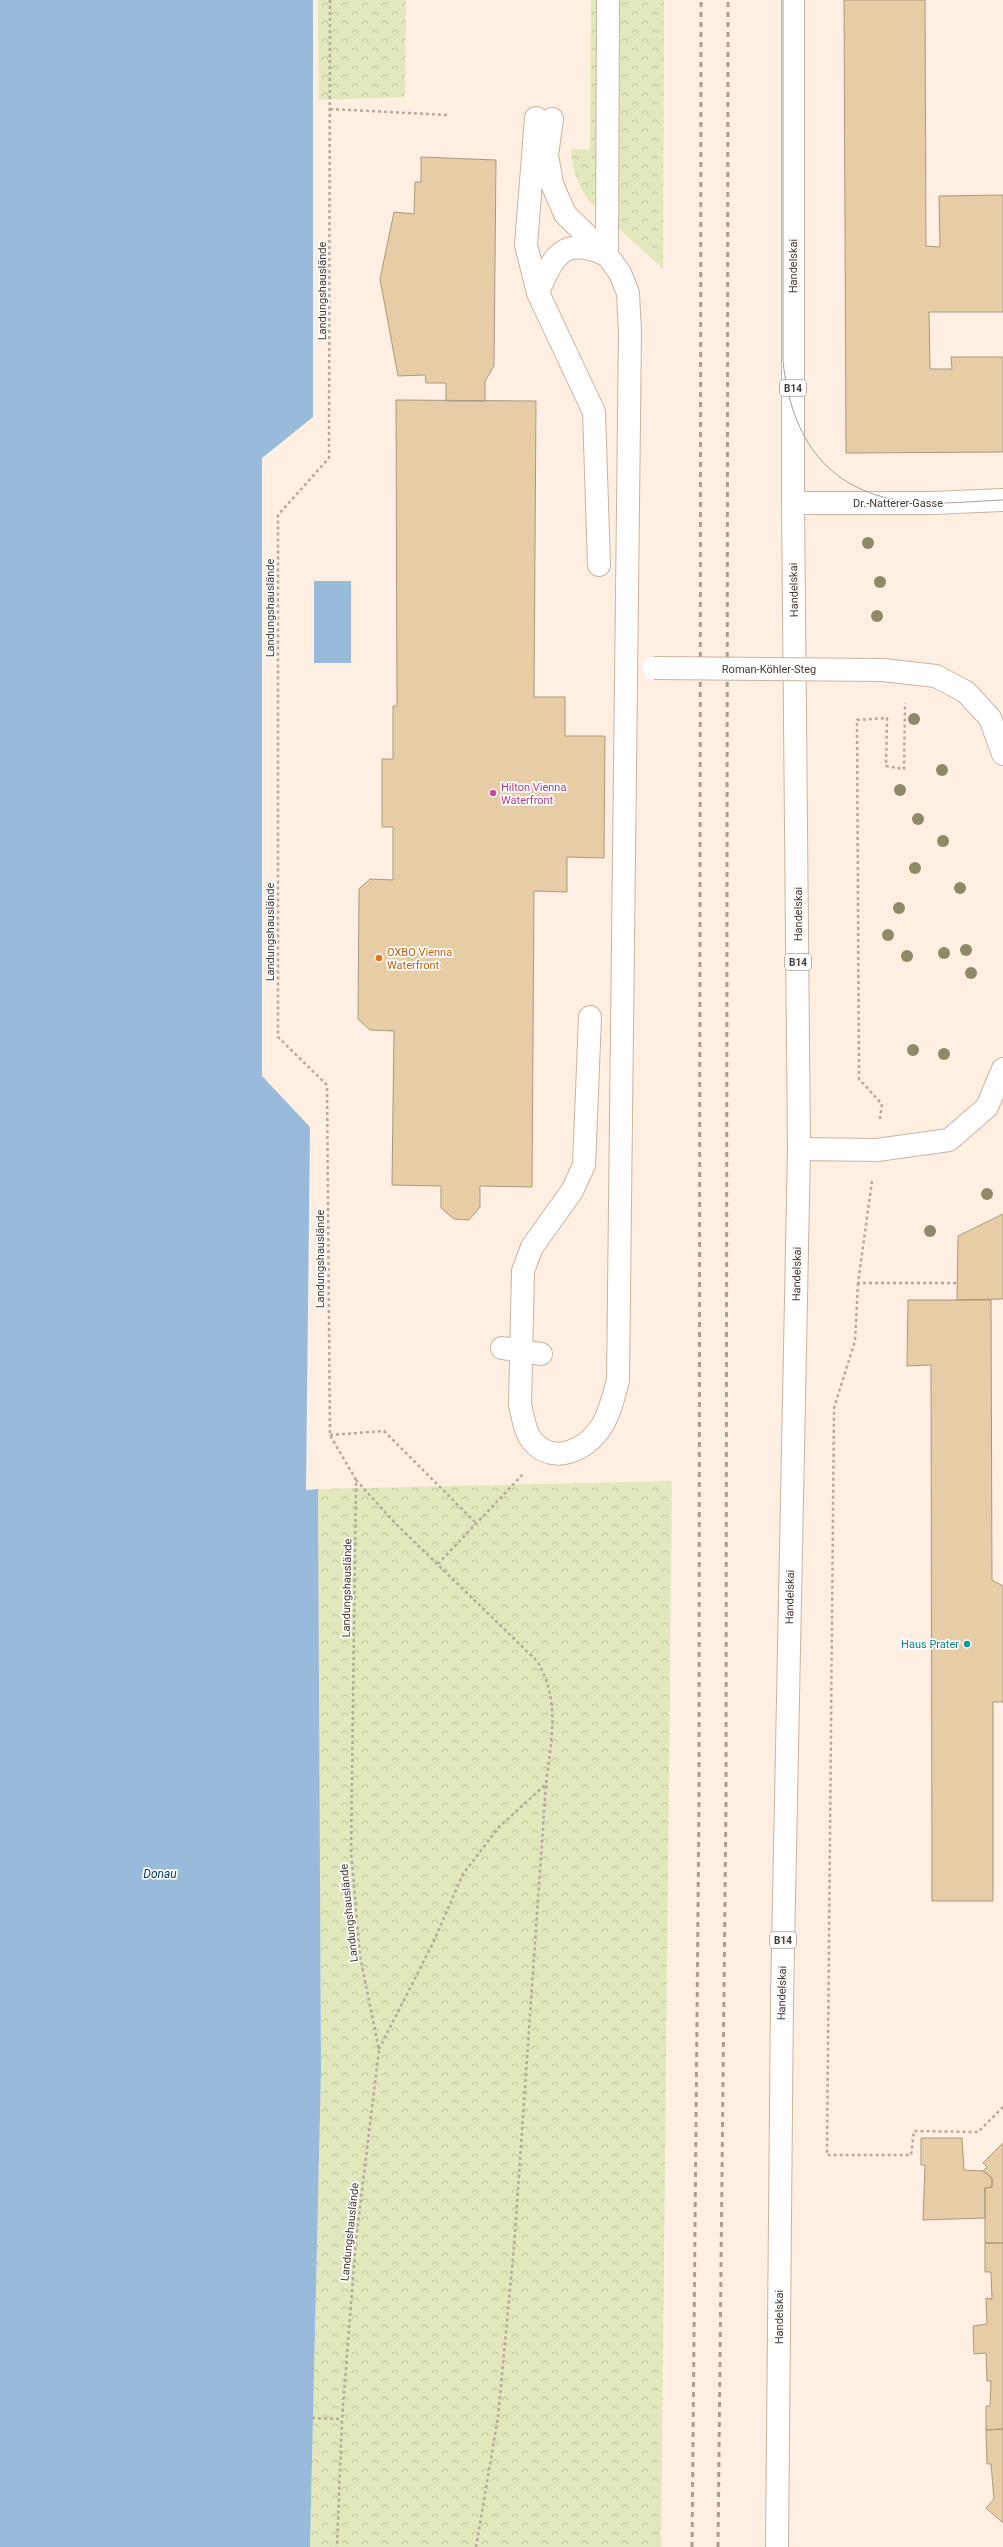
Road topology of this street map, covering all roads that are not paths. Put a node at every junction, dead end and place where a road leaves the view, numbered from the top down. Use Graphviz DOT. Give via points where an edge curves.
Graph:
graph roads {
  1 [pos="608,0"];
  2 [pos="793,0"];
  3 [pos="607,256"];
  4 [pos="538,293"];
  5 [pos="1003,500"];
  6 [pos="794,503"];
  7 [pos="599,564"];
  8 [pos="625,665"];
  9 [pos="1003,754"];
  10 [pos="590,1017"];
  11 [pos="1003,1069"];
  12 [pos="799,1149"];
  13 [pos="777,2547"];
  1 -- 3 [label="main road"];
  2 -- 6 [label="main road, Handelskai / B14"];
  3 -- 4 [label="main road" via="590,248 573,246 557,256 545,274"];
  3 -- 4 [label="main road" via="565,214 552,184 544,118 526,245"];
  3 -- 8 [label="main road" via="620,273 628,293 630,332"];
  4 -- 7 [label="main road" via="594,412"];
  5 -- 6 [label="main road, Dr.-Natterer-Gasse"];
  6 -- 12 [label="main road, Handelskai / B14"];
  8 -- 9 [label="main road, Roman-Köhler-Steg, bridge" via="654,668 883,670 936,676 966,692 990,718"];
  8 -- 10 [label="main road" via="618,1380 601,1426 584,1446 571,1452 545,1452 532,1441 520,1405 523,1272 532,1247 572,1191 584,1164"];
  11 -- 12 [label="main road" via="987,1106 949,1140 877,1150"];
  12 -- 13 [label="main road, Handelskai / B14" via="782,1991"];
}
